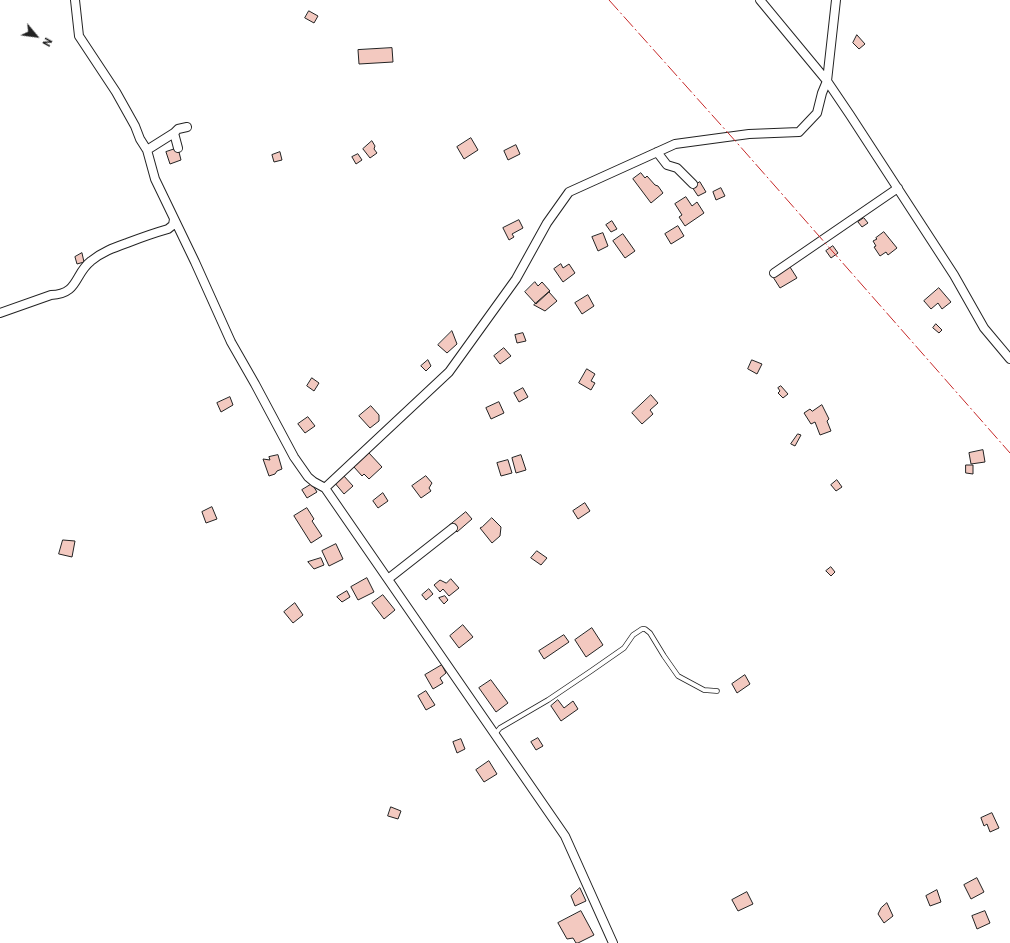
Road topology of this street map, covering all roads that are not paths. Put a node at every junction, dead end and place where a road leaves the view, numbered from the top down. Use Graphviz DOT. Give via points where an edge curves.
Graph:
graph roads {
  1 [pos="75,0"];
  2 [pos="760,0"];
  3 [pos="836,0"];
  4 [pos="827,81"];
  5 [pos="187,127"];
  6 [pos="174,133"];
  7 [pos="178,148"];
  8 [pos="146,150"];
  9 [pos="657,152"];
  10 [pos="693,184"];
  11 [pos="898,188"];
  12 [pos="174,219"];
  13 [pos="774,273"];
  14 [pos="0,313"];
  15 [pos="1010,359"];
  16 [pos="325,488"];
  17 [pos="453,528"];
  18 [pos="388,579"];
  19 [pos="717,691"];
  20 [pos="495,734"];
  21 [pos="613,943"];
  1 -- 8 [label="street" via="79,36 116,92"];
  2 -- 4 [label="street"];
  3 -- 4 [label="street"];
  4 -- 9 [label="street" via="817,113 799,132 749,134 675,144"];
  4 -- 11 [label="street"];
  5 -- 6 [label="street"];
  6 -- 7 [label="street"];
  6 -- 8 [label="street"];
  8 -- 12 [label="street" via="155,179"];
  9 -- 10 [label="street" via="667,165 677,168"];
  9 -- 16 [label="street" via="569,192 547,223 516,279 449,372"];
  11 -- 13 [label="street"];
  11 -- 15 [label="street" via="954,275 984,328"];
  12 -- 14 [label="street" via="168,230 115,247 92,260 69,290"];
  12 -- 16 [label="street" via="232,342 294,457 308,477"];
  16 -- 18 [label="street"];
  17 -- 18 [label="street"];
  18 -- 20 [label="street"];
  19 -- 20 [label="lane" via="704,690 678,676 650,633 642,629 633,635 624,648 548,700 500,728"];
  20 -- 21 [label="street" via="565,836"];
}
